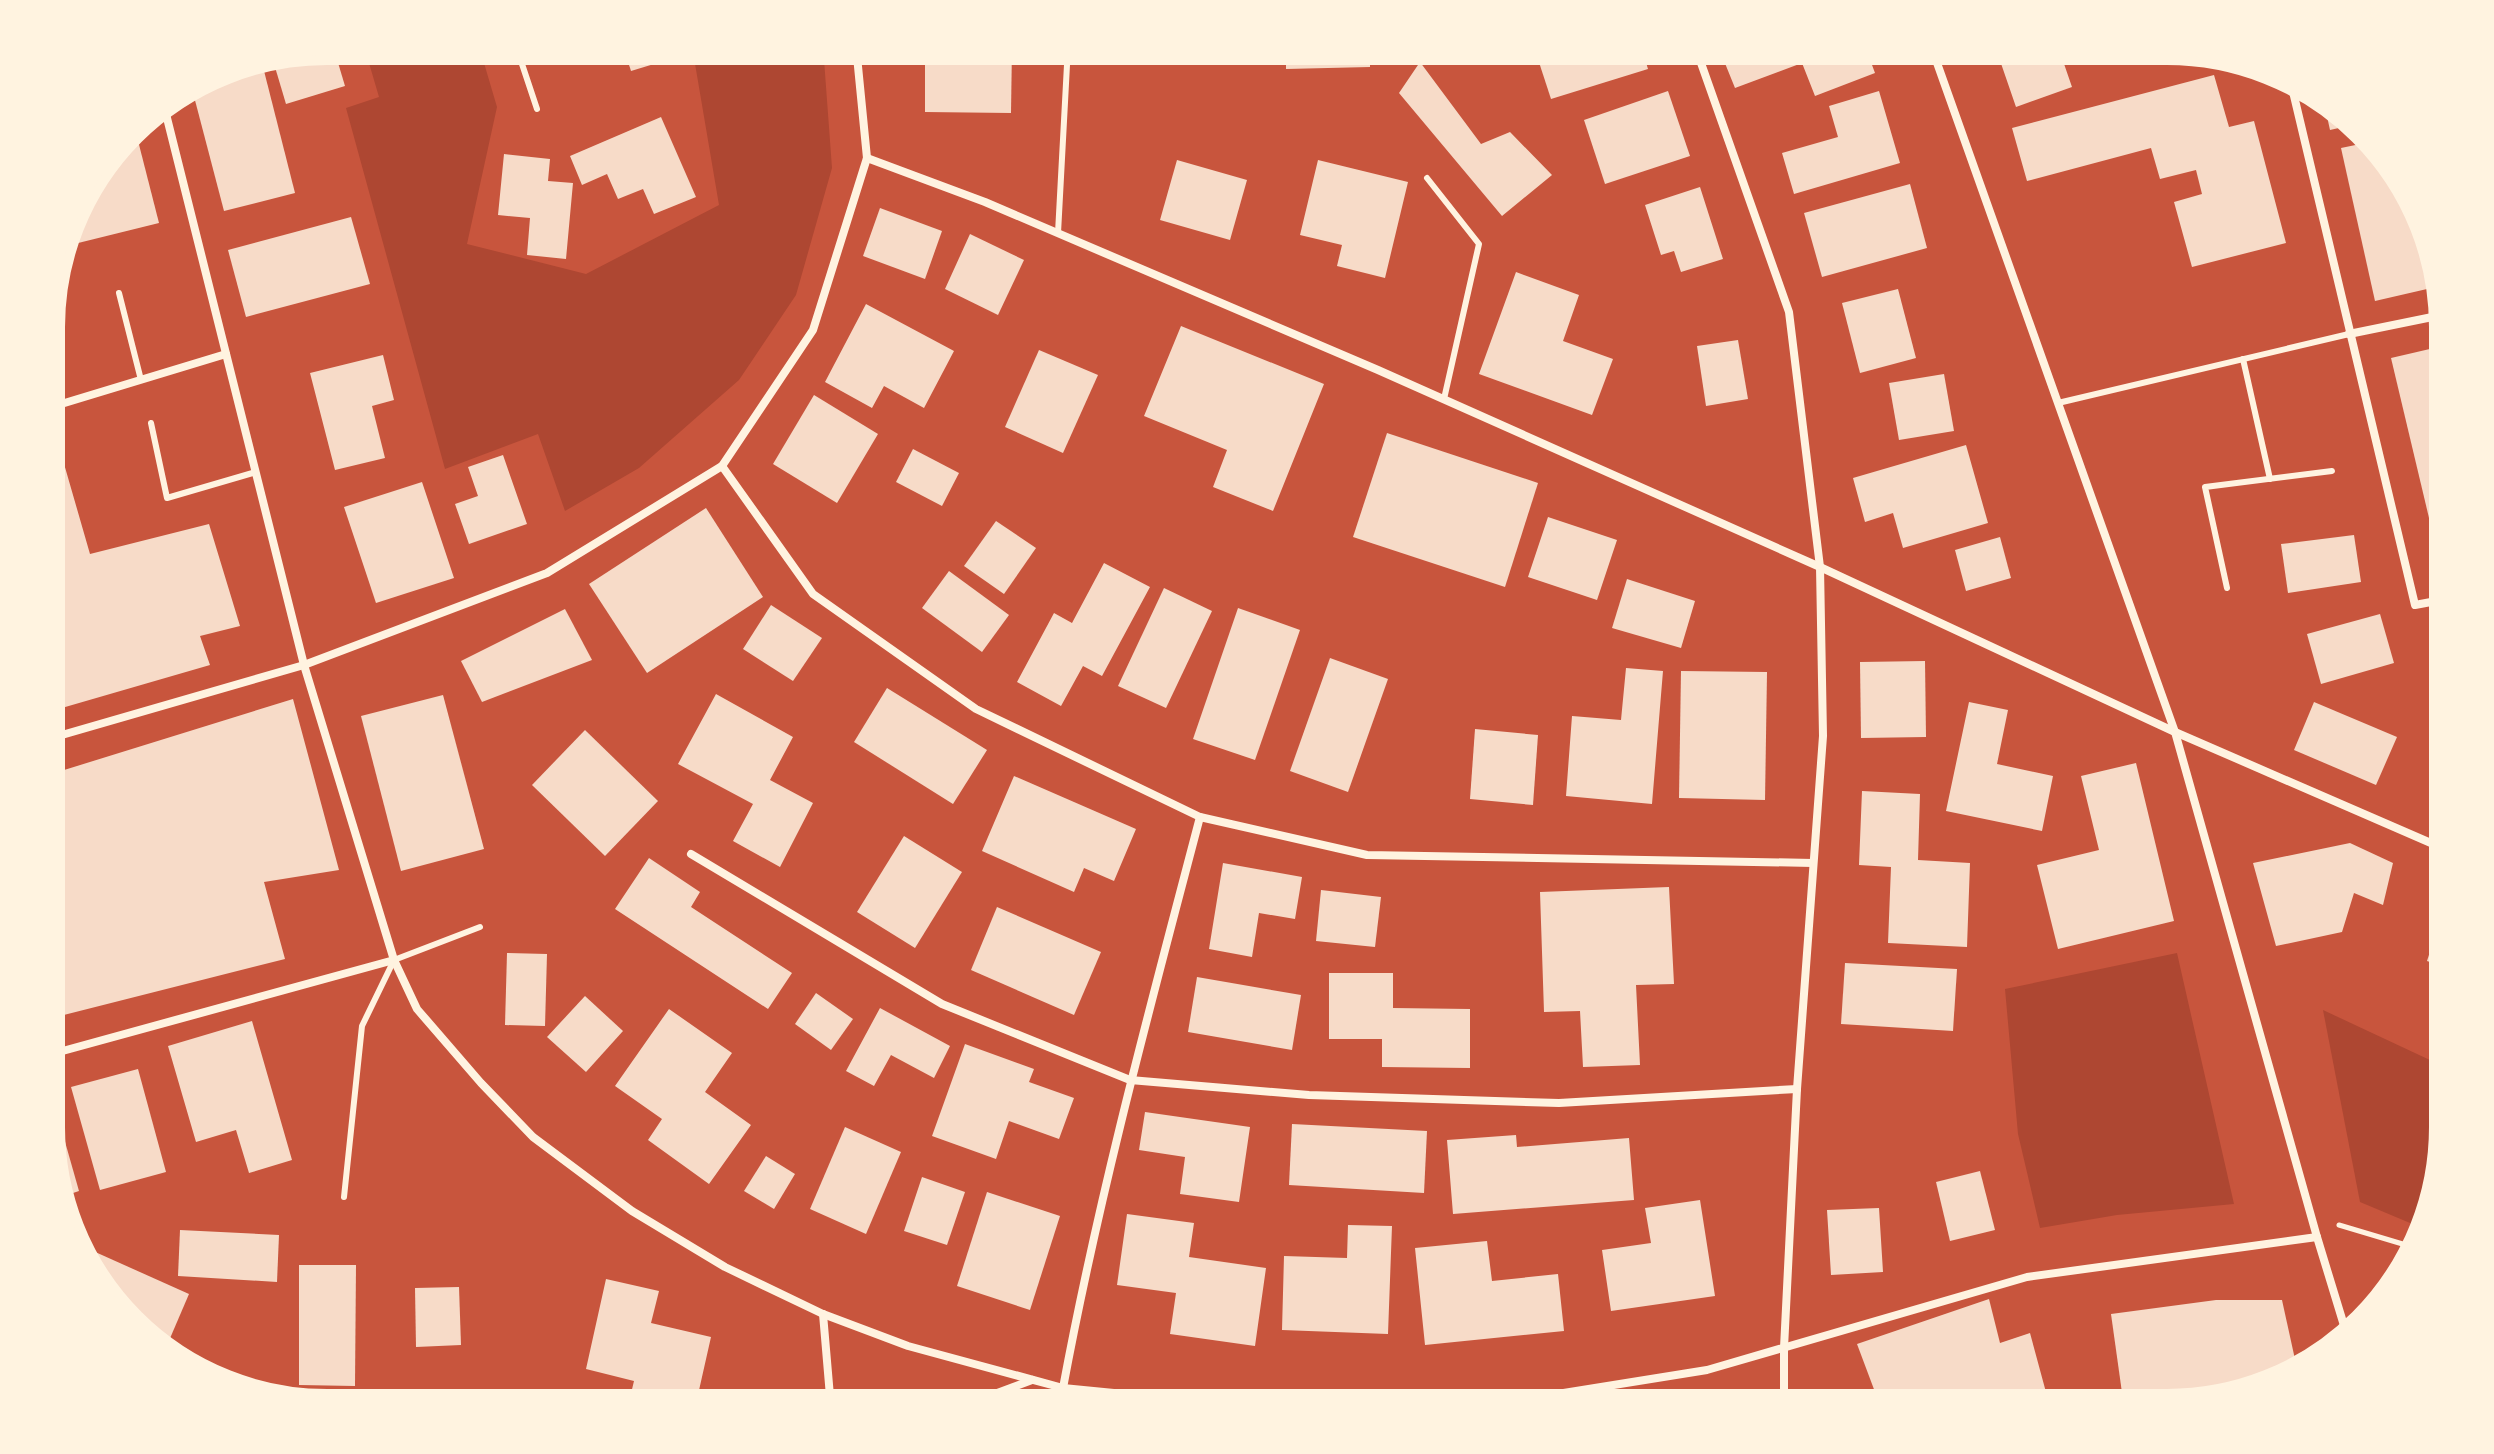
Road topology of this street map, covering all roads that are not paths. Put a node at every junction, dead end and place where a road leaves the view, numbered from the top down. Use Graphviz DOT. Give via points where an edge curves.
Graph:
graph roads {
  1 [pos="1700,60"];
  2 [pos="1936,60"];
  3 [pos="521,61"];
  4 [pos="857,61"];
  5 [pos="1067,61"];
  6 [pos="2293,92"];
  7 [pos="537,109"];
  8 [pos="166,114"];
  9 [pos="867,158"];
  10 [pos="1427,178"];
  11 [pos="1058,233"];
  12 [pos="119,293"];
  13 [pos="2433,317"];
  14 [pos="2349,334"];
  15 [pos="226,354"];
  16 [pos="2243,359"];
  17 [pos="141,380"];
  18 [pos="1444,399"];
  19 [pos="2058,403"];
  20 [pos="60,404"];
  21 [pos="151,423"];
  22 [pos="722,466"];
  23 [pos="2332,471"];
  24 [pos="256,472"];
  25 [pos="2270,479"];
  26 [pos="1820,567"];
  27 [pos="2227,588"];
  28 [pos="2433,602"];
  29 [pos="304,665"];
  30 [pos="2175,732"];
  31 [pos="60,736"];
  32 [pos="1200,817"];
  33 [pos="2433,844"];
  34 [pos="691,854"];
  35 [pos="1813,863"];
  36 [pos="480,927"];
  37 [pos="394,960"];
  38 [pos="60,1052"];
  39 [pos="1130,1080"];
  40 [pos="1797,1089"];
  41 [pos="344,1197"];
  42 [pos="2317,1237"];
  43 [pos="823,1314"];
  44 [pos="2344,1326"];
  45 [pos="1784,1348"];
  46 [pos="1033,1380"];
  47 [pos="1063,1388"];
  48 [pos="1561,1393"];
  49 [pos="1784,1393"];
  50 [pos="830,1394"];
  51 [pos="996,1394"];
  52 [pos="1120,1394"];
  1 -- 26 [label="street" via="1789,312"];
  2 -- 19 [label="street"];
  3 -- 7 [label="lane"];
  4 -- 9 [label="street"];
  5 -- 11 [label="lane"];
  6 -- 14 [label="street"];
  8 -- 15 [label="street"];
  9 -- 11 [label="street"];
  9 -- 22 [label="street" via="813,330"];
  10 -- 18 [label="lane" via="1479,244"];
  11 -- 18 [label="street"];
  12 -- 17 [label="lane"];
  13 -- 14 [label="street"];
  14 -- 16 [label="lane"];
  14 -- 28 [label="street" via="2415,605"];
  15 -- 17 [label="street"];
  15 -- 24 [label="street"];
  16 -- 19 [label="lane"];
  16 -- 25 [label="lane"];
  17 -- 20 [label="street"];
  18 -- 26 [label="street"];
  19 -- 30 [label="street"];
  21 -- 24 [label="lane" via="167,498"];
  22 -- 29 [label="street" via="547,573"];
  22 -- 32 [label="street" via="813,594 976,709"];
  23 -- 25 [label="lane"];
  24 -- 29 [label="street"];
  25 -- 27 [label="lane" via="2205,487"];
  26 -- 30 [label="street"];
  26 -- 35 [label="street" via="1823,736"];
  29 -- 31 [label="street"];
  29 -- 37 [label="street"];
  30 -- 33 [label="street"];
  30 -- 42 [label="street"];
  32 -- 35 [label="street" via="1367,855"];
  32 -- 39 [label="street"];
  34 -- 39 [label="street" via="942,1004"];
  35 -- 40 [label="street"];
  36 -- 37 [label="lane"];
  37 -- 38 [label="street"];
  37 -- 41 [label="lane" via="362,1026"];
  37 -- 43 [label="street" via="417,1009 533,1137 632,1211 725,1267"];
  39 -- 40 [label="street" via="1309,1095 1559,1103"];
  39 -- 47 [label="street"];
  40 -- 45 [label="street"];
  42 -- 44 [label="street"];
  42 -- 45 [label="street" via="2027,1277"];
  43 -- 46 [label="street" via="908,1346"];
  43 -- 50 [label="street"];
  45 -- 48 [label="street" via="1707,1370"];
  45 -- 49 [label="street"];
  46 -- 47 [label="street"];
  46 -- 51 [label="street"];
  47 -- 52 [label="street"];
}
